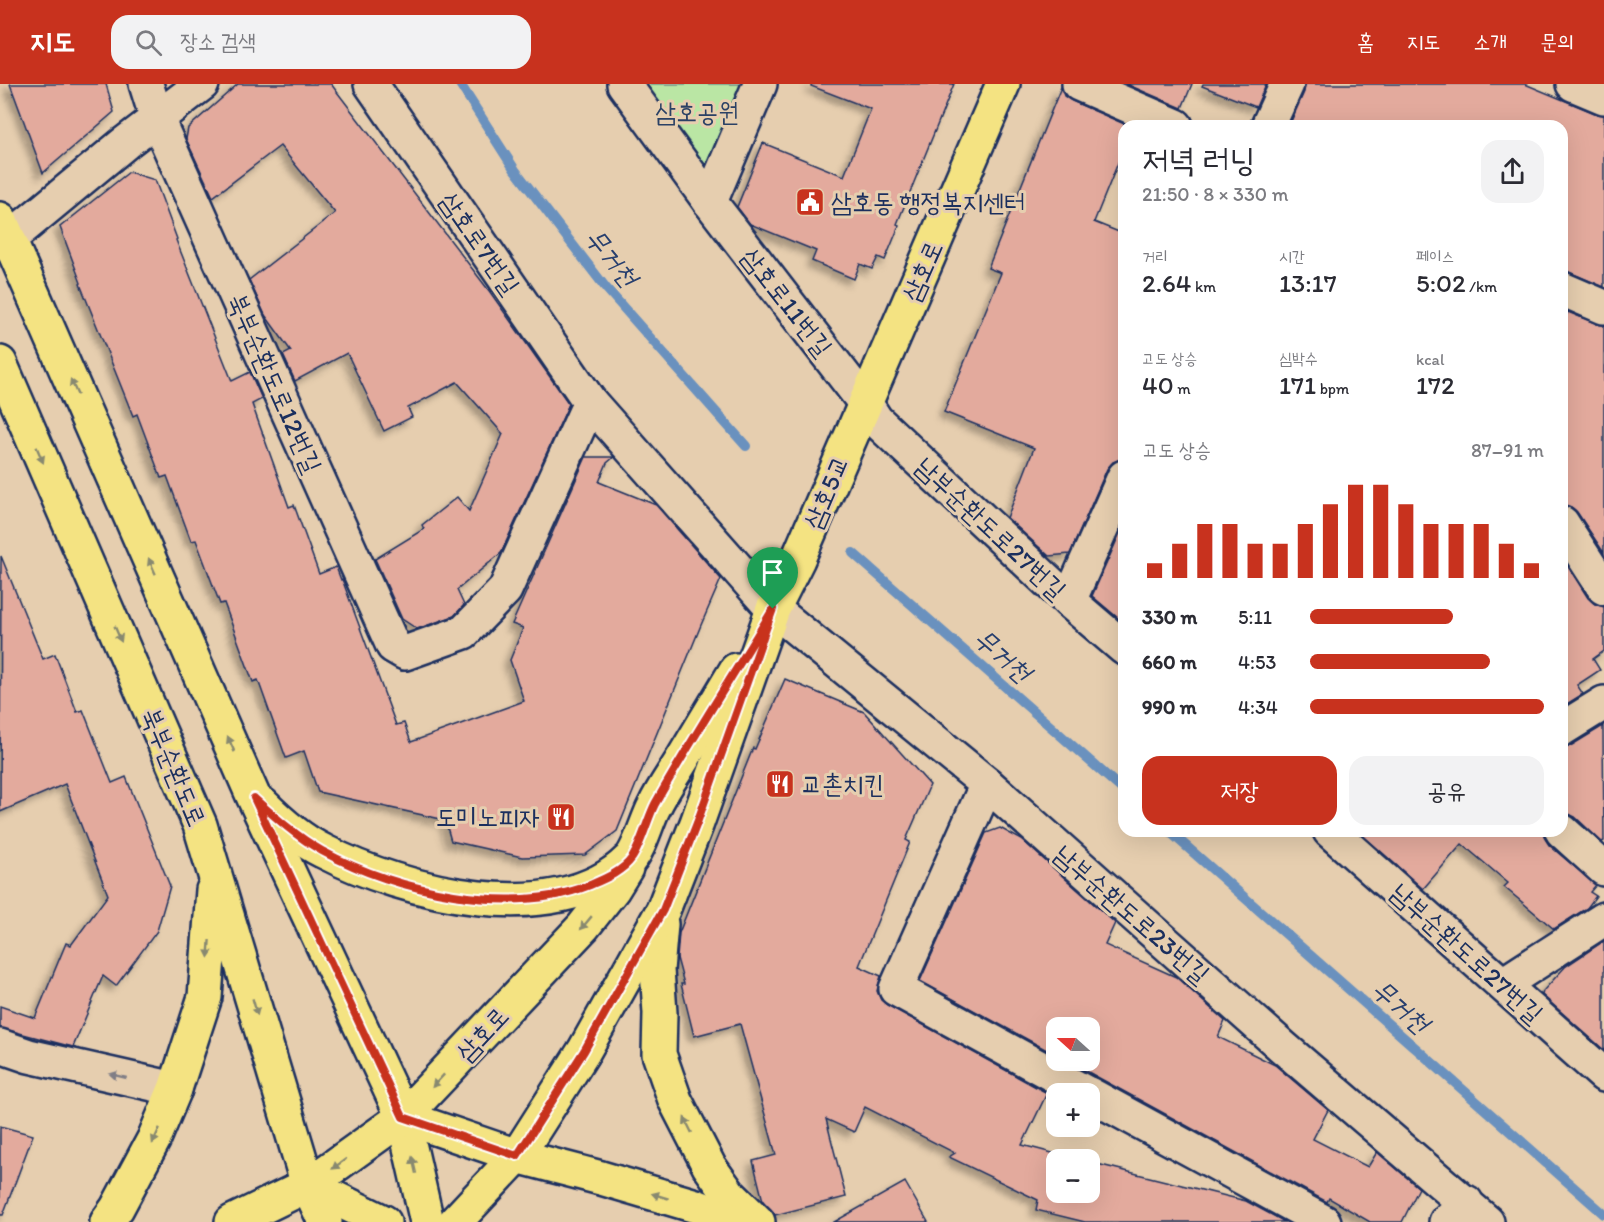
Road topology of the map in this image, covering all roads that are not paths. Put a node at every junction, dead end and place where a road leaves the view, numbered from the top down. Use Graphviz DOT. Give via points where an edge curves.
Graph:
graph roads {
  1 [pos="146,84"];
  2 [pos="202,84"];
  3 [pos="371,84"];
  4 [pos="624,84"];
  5 [pos="760,84"];
  6 [pos="1003,84"];
  7 [pos="1078,84"];
  8 [pos="1287,84"];
  9 [pos="1573,84"];
  10 [pos="1604,97"];
  11 [pos="158,119"];
  12 [pos="1162,120"];
  13 [pos="1271,120"];
  14 [pos="710,202"];
  15 [pos="4,229"];
  16 [pos="1568,292"];
  17 [pos="1604,307"];
  18 [pos="0,363"];
  19 [pos="590,402"];
  20 [pos="860,414"];
  21 [pos="1118,491"];
  22 [pos="1568,532"];
  23 [pos="1604,588"];
  24 [pos="1069,601"];
  25 [pos="773,609"];
  26 [pos="1118,643"];
  27 [pos="1604,703"];
  28 [pos="1568,725"];
  29 [pos="987,784"];
  30 [pos="254,798"];
  31 [pos="1568,836"];
  32 [pos="1337,837"];
  33 [pos="632,859"];
  34 [pos="1604,869"];
  35 [pos="215,870"];
  36 [pos="663,910"];
  37 [pos="1604,919"];
  38 [pos="1503,984"];
  39 [pos="0,1046"];
  40 [pos="1604,1075"];
  41 [pos="1068,1083"];
  42 [pos="175,1089"];
  43 [pos="1100,1101"];
  44 [pos="403,1117"];
  45 [pos="517,1156"];
  46 [pos="308,1185"];
  47 [pos="1467,1215"];
  48 [pos="107,1222"];
  49 [pos="232,1222"];
  50 [pos="325,1222"];
  51 [pos="384,1222"];
  52 [pos="427,1222"];
  53 [pos="455,1222"];
  54 [pos="735,1222"];
  55 [pos="758,1222"];
  56 [pos="1324,1222"];
  1 -- 11 [label="street, 북부순환도로12번길"];
  2 -- 11 [label="street"];
  3 -- 19 [label="street, 삼호로7번길"];
  4 -- 14 [label="street, 삼호로11번길"];
  5 -- 14 [label="street"];
  6 -- 20 [label="main road, 삼호로"];
  7 -- 12 [label="street"];
  8 -- 13 [label="street"];
  9 -- 10 [label="street"];
  11 -- 15 [label="street"];
  11 -- 19 [label="street, 북부순환도로12번길" via="393,646 405,653 464,632 506,590"];
  14 -- 20 [label="street, 삼호로11번길"];
  30 -- 15 [label="main road, one-way"];
  16 -- 17 [label="street"];
  18 -- 35 [label="main road, 북부순환도로, one-way" via="200,825"];
  19 -- 25 [label="street, 삼호로7번길"];
  20 -- 24 [label="street, 남부순환도로27번길" via="876,420"];
  20 -- 25 [label="main road, 삼호5교"];
  21 -- 24 [label="street"];
  22 -- 23 [label="street"];
  24 -- 26 [label="street, 남부순환도로27번길"];
  25 -- 29 [label="street, 남부순환도로23번길"];
  25 -- 33 [label="main road, 삼호로" via="654,806"];
  25 -- 36 [label="main road"];
  27 -- 28 [label="street"];
  29 -- 41 [label="street" via="896,989"];
  29 -- 47 [label="street, 남부순환도로23번길"];
  30 -- 33 [label="main road" via="284,825 351,865 465,897 510,901 545,898 609,877"];
  30 -- 44 [label="main road"];
  31 -- 34 [label="street"];
  32 -- 38 [label="street, 남부순환도로27번길"];
  33 -- 44 [label="main road, 삼호로, one-way" via="583,927"];
  35 -- 42 [label="main road, one-way" via="205,997"];
  35 -- 46 [label="main road, 북부순환도로, one-way"];
  36 -- 45 [label="main road" via="584,1051"];
  55 -- 36 [label="main road, one-way" via="729,1194 709,1166 675,1100 659,1054 657,970"];
  37 -- 38 [label="street"];
  38 -- 40 [label="street, 남부순환도로27번길"];
  42 -- 39 [label="street, one-way"];
  42 -- 48 [label="main road, one-way" via="154,1139"];
  43 -- 56 [label="street"];
  44 -- 45 [label="main road"];
  44 -- 46 [label="main road, 삼호로, one-way"];
  52 -- 44 [label="main road, one-way"];
  45 -- 53 [label="main road"];
  54 -- 45 [label="main road, one-way" via="696,1206"];
  46 -- 49 [label="main road, 삼호로"];
  46 -- 50 [label="main road, 북부순환도로"];
  46 -- 51 [label="main road"];
}
